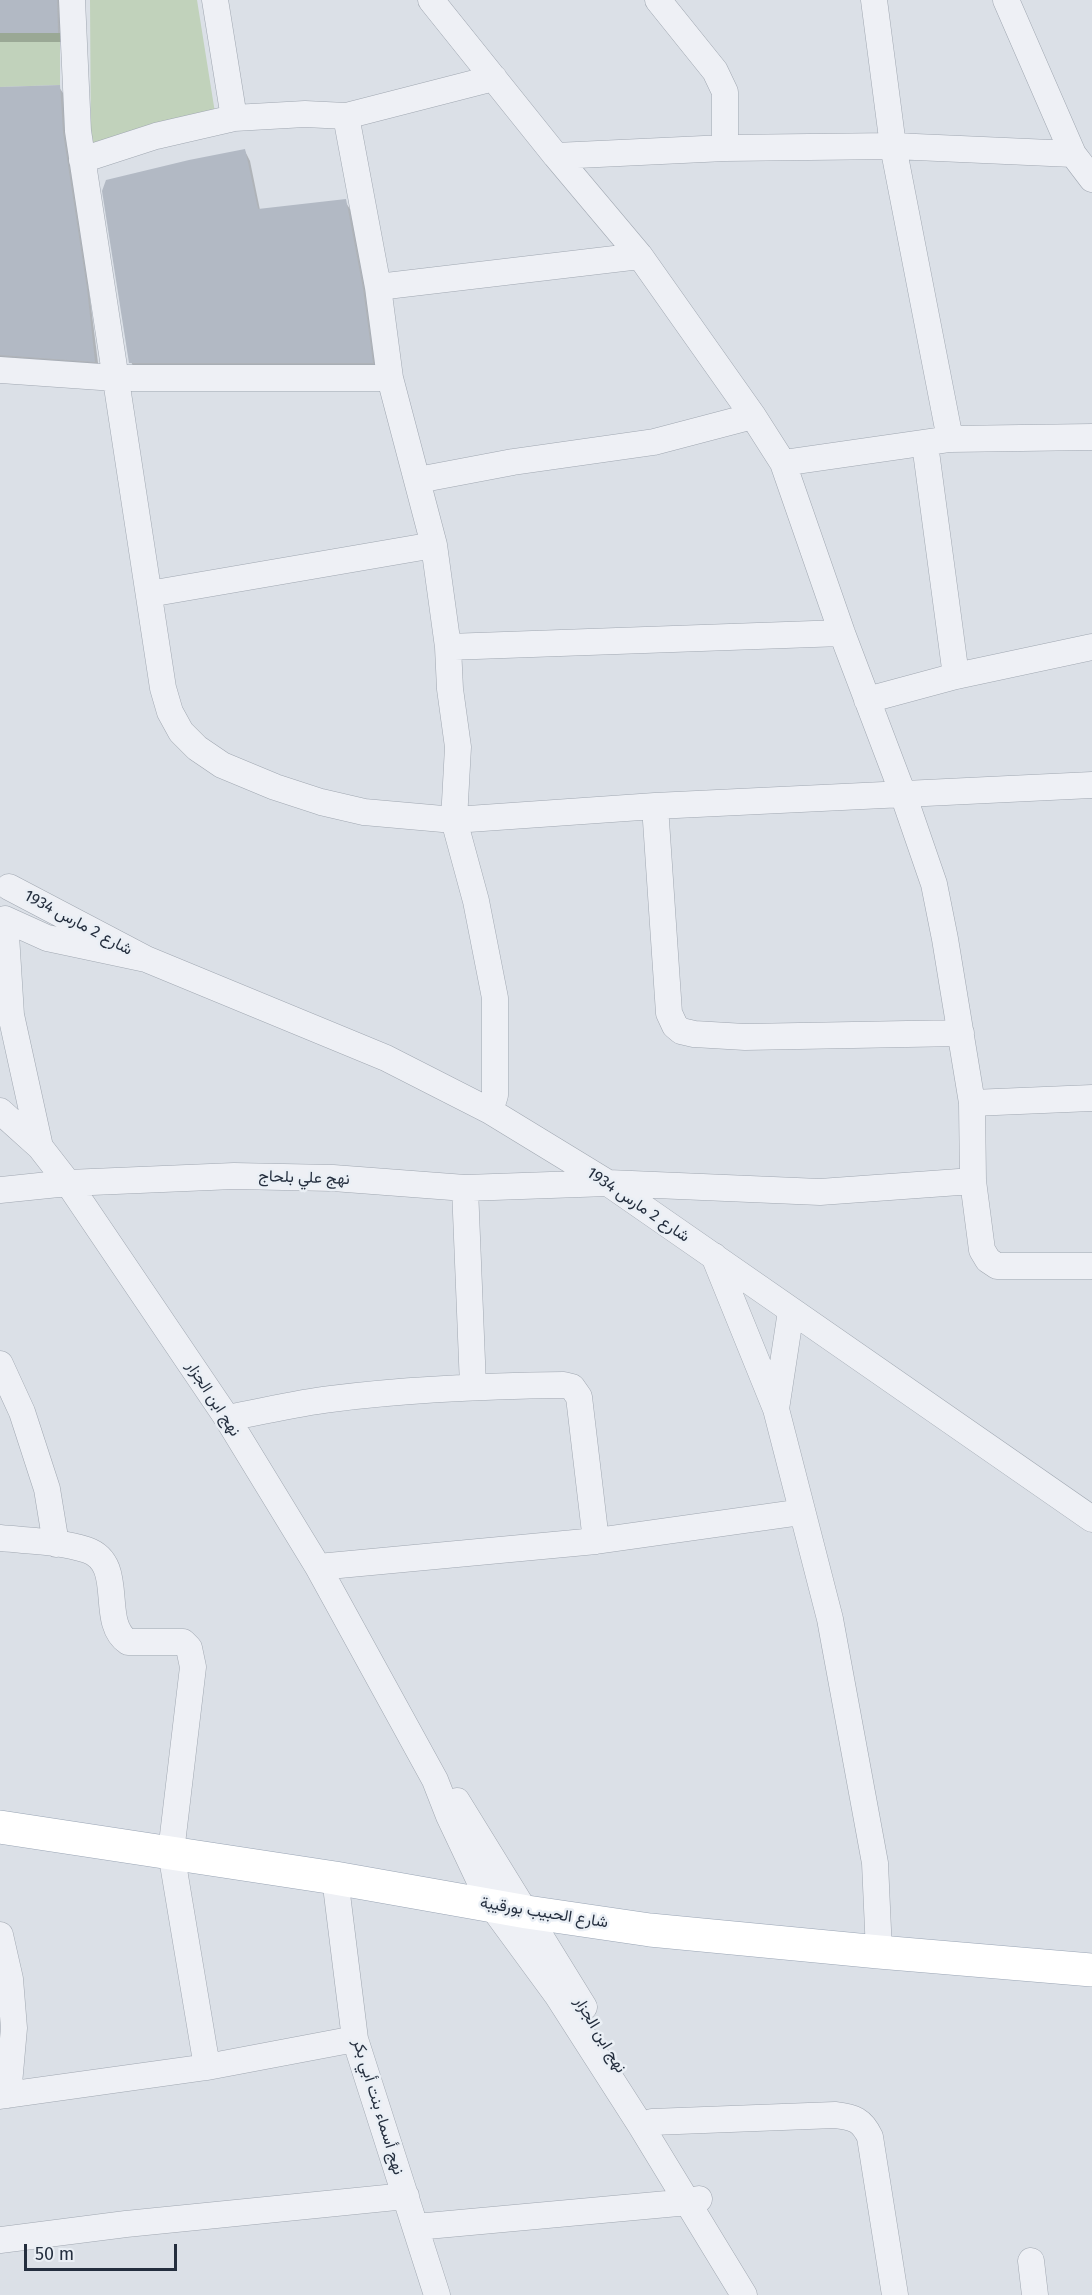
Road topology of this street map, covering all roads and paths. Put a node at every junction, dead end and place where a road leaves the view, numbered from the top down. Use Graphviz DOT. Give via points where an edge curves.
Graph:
graph roads {
  1 [pos="72,0"];
  2 [pos="215,0"];
  3 [pos="430,0"];
  4 [pos="658,0"];
  5 [pos="874,0"];
  6 [pos="1006,0"];
  7 [pos="494,78"];
  8 [pos="346,116"];
  9 [pos="234,118"];
  10 [pos="893,146"];
  11 [pos="725,148"];
  12 [pos="1073,154"];
  13 [pos="556,156"];
  14 [pos="82,160"];
  15 [pos="1092,179"];
  16 [pos="640,256"];
  17 [pos="378,287"];
  18 [pos="0,370"];
  19 [pos="115,378"];
  20 [pos="390,378"];
  21 [pos="753,416"];
  22 [pos="1092,437"];
  23 [pos="950,439"];
  24 [pos="925,444"];
  25 [pos="783,463"];
  26 [pos="418,480"];
  27 [pos="434,545"];
  28 [pos="149,594"];
  29 [pos="842,633"];
  30 [pos="448,647"];
  31 [pos="1092,647"];
  32 [pos="956,676"];
  33 [pos="867,700"];
  34 [pos="1092,785"];
  35 [pos="903,794"];
  36 [pos="655,806"];
  37 [pos="454,820"];
  38 [pos="2,880"];
  39 [pos="2,921"];
  40 [pos="146,959"];
  41 [pos="0,986"];
  42 [pos="11,1015"];
  43 [pos="961,1033"];
  44 [pos="1092,1098"];
  45 [pos="972,1103"];
  46 [pos="0,1111"];
  47 [pos="490,1111"];
  48 [pos="40,1148"];
  49 [pos="973,1181"];
  50 [pos="68,1183"];
  51 [pos="608,1183"];
  52 [pos="465,1188"];
  53 [pos="0,1190"];
  54 [pos="713,1255"];
  55 [pos="1092,1266"];
  56 [pos="791,1311"];
  57 [pos="0,1364"];
  58 [pos="473,1386"];
  59 [pos="776,1409"];
  60 [pos="227,1418"];
  61 [pos="802,1512"];
  62 [pos="1092,1519"];
  63 [pos="0,1538"];
  64 [pos="596,1541"];
  65 [pos="56,1544"];
  66 [pos="318,1567"];
  67 [pos="435,1780"];
  68 [pos="0,1827"];
  69 [pos="171,1852"];
  70 [pos="335,1878"];
  71 [pos="491,1905"];
  72 [pos="527,1912"];
  73 [pos="0,1935"];
  74 [pos="879,1952"];
  75 [pos="1092,1970"];
  76 [pos="355,2039"];
  77 [pos="207,2067"];
  78 [pos="4,2096"];
  79 [pos="646,2124"];
  80 [pos="406,2196"];
  81 [pos="694,2201"];
  82 [pos="416,2227"];
  83 [pos="0,2240"];
  84 [pos="1031,2261"];
  85 [pos="437,2295"];
  86 [pos="744,2295"];
  87 [pos="760,2295"];
  88 [pos="895,2295"];
  89 [pos="1035,2295"];
  1 -- 14 [label="street" via="74,85"];
  2 -- 9 [label="street"];
  3 -- 7 [label="street"];
  4 -- 11 [label="street" via="715,71 725,92"];
  5 -- 10 [label="street"];
  6 -- 12 [label="street"];
  7 -- 8 [label="street"];
  7 -- 13 [label="street"];
  8 -- 9 [label="street"];
  8 -- 17 [label="street"];
  9 -- 14 [label="street" via="156,136"];
  10 -- 11 [label="street"];
  10 -- 12 [label="street"];
  10 -- 23 [label="street"];
  11 -- 13 [label="street"];
  12 -- 15 [label="street"];
  13 -- 16 [label="street"];
  14 -- 19 [label="street"];
  16 -- 17 [label="street"];
  16 -- 21 [label="street"];
  17 -- 20 [label="street"];
  18 -- 19 [label="street"];
  19 -- 20 [label="street"];
  19 -- 28 [label="street"];
  20 -- 26 [label="street"];
  21 -- 25 [label="street"];
  21 -- 26 [label="street" via="654,442"];
  22 -- 23 [label="street"];
  23 -- 24 [label="street"];
  24 -- 25 [label="street"];
  24 -- 32 [label="street"];
  25 -- 29 [label="street"];
  26 -- 27 [label="street"];
  27 -- 28 [label="street"];
  27 -- 30 [label="street"];
  28 -- 37 [label="street" via="170,712 196,748 222,765 321,802 364,812"];
  29 -- 30 [label="street"];
  29 -- 33 [label="street"];
  30 -- 37 [label="street" via="458,747"];
  31 -- 32 [label="street"];
  32 -- 33 [label="street"];
  33 -- 35 [label="street"];
  34 -- 35 [label="street"];
  35 -- 36 [label="street"];
  35 -- 43 [label="street" via="934,884"];
  36 -- 37 [label="street"];
  36 -- 43 [label="street" via="669,1013 681,1031 745,1037"];
  37 -- 47 [label="street" via="476,901 495,998 495,1095"];
  38 -- 39 [label="street" via="13,904"];
  38 -- 40 [label="street, شارع 2 مارس 1934"];
  39 -- 40 [label="street, شارع 2 مارس 1934" via="47,939"];
  39 -- 42 [label="street"];
  40 -- 47 [label="street, شارع 2 مارس 1934" via="386,1058"];
  41 -- 42 [label="street"];
  42 -- 48 [label="street, نهج ابن الجزار"];
  43 -- 45 [label="street"];
  44 -- 45 [label="street"];
  45 -- 49 [label="street"];
  46 -- 48 [label="street"];
  47 -- 51 [label="street, شارع 2 مارس 1934"];
  48 -- 50 [label="street, نهج ابن الجزار"];
  49 -- 51 [label="street, نهج علي بلحاج" via="820,1192"];
  49 -- 55 [label="street" via="982,1250 988,1260 997,1266"];
  50 -- 52 [label="street, نهج علي بلحاج" via="234,1176 333,1178"];
  50 -- 53 [label="street, نهج علي بلحاج"];
  50 -- 60 [label="street, نهج ابن الجزار"];
  51 -- 52 [label="street, نهج علي بلحاج"];
  51 -- 54 [label="street, شارع 2 مارس 1934"];
  52 -- 58 [label="street"];
  54 -- 56 [label="street, شارع 2 مارس 1934"];
  54 -- 59 [label="street"];
  56 -- 59 [label="street"];
  56 -- 62 [label="street, شارع 2 مارس 1934"];
  57 -- 65 [label="street" via="22,1412 47,1489"];
  58 -- 60 [label="street" via="328,1399"];
  58 -- 64 [label="street" via="564,1385 576,1390"];
  59 -- 61 [label="street"];
  60 -- 66 [label="street, نهج ابن الجزار"];
  61 -- 64 [label="street"];
  61 -- 74 [label="street" via="830,1619 875,1863"];
  63 -- 65 [label="street"];
  64 -- 66 [label="street"];
  65 -- 69 [label="street" via="89,1551 101,1560 109,1572 116,1627 128,1642 183,1642 189,1648 193,1667"];
  66 -- 67 [label="street, نهج ابن الجزار"];
  67 -- 71 [label="street, نهج ابن الجزار"];
  67 -- 72 [label="street, نهج ابن الجزار" via="460,1804"];
  68 -- 69 [label="main road, شارع الحبيب بورقيبة"];
  69 -- 70 [label="main road, شارع الحبيب بورقيبة"];
  69 -- 77 [label="street"];
  70 -- 71 [label="main road, شارع الحبيب بورقيبة"];
  70 -- 76 [label="street, نهج أسماء بنت أبي بكر"];
  71 -- 72 [label="main road, شارع الحبيب بورقيبة"];
  71 -- 79 [label="street, نهج ابن الجزار"];
  72 -- 74 [label="main road, شارع الحبيب بورقيبة" via="650,1930"];
  72 -- 79 [label="street, نهج ابن الجزار"];
  73 -- 78 [label="street" via="10,1979 14,2028"];
  74 -- 75 [label="main road, شارع الحبيب بورقيبة"];
  76 -- 77 [label="street"];
  76 -- 80 [label="street, نهج أسماء بنت أبي بكر"];
  77 -- 78 [label="street"];
  79 -- 81 [label="street, نهج ابن الجزار"];
  79 -- 88 [label="street" via="835,2115 858,2120 870,2137"];
  80 -- 82 [label="street, نهج أسماء بنت أبي بكر"];
  80 -- 83 [label="street"];
  81 -- 82 [label="street"];
  81 -- 86 [label="street, نهج ابن الجزار"];
  81 -- 87 [label="street, نهج ابن الجزار"];
  82 -- 85 [label="street, نهج أسماء بنت أبي بكر"];
  84 -- 89 [label="street"];
}
